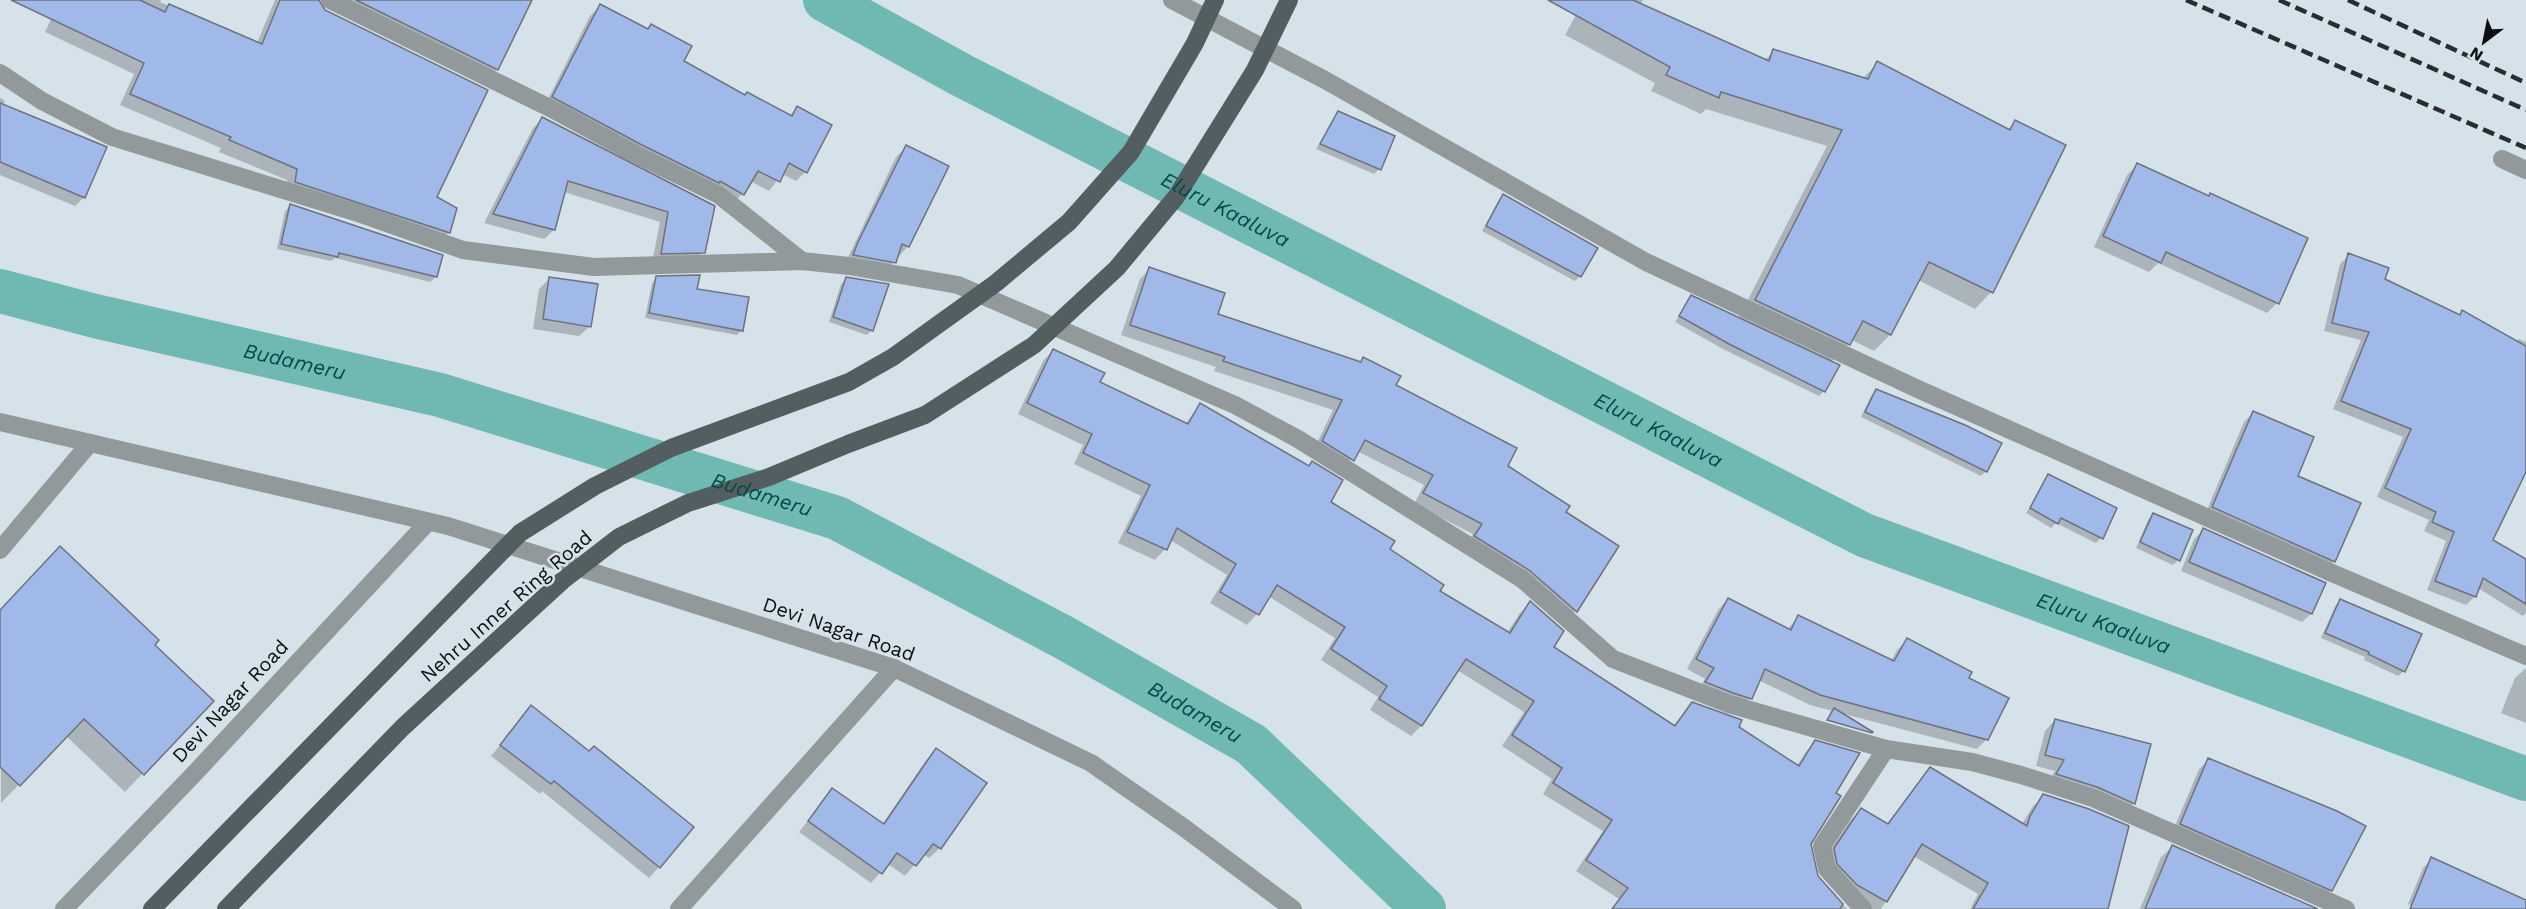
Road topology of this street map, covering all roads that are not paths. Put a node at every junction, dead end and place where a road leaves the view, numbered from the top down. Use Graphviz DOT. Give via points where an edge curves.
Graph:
graph roads {
  1 [pos="330,0"];
  2 [pos="1172,0"];
  3 [pos="1215,0"];
  4 [pos="1289,0"];
  5 [pos="0,73"];
  6 [pos="2502,159"];
  7 [pos="2526,170"];
  8 [pos="802,261"];
  9 [pos="0,422"];
  10 [pos="90,443"];
  11 [pos="428,522"];
  12 [pos="0,550"];
  13 [pos="2526,656"];
  14 [pos="894,668"];
  15 [pos="1886,749"];
  16 [pos="64,909"];
  17 [pos="152,909"];
  18 [pos="226,909"];
  19 [pos="679,909"];
  20 [pos="1293,909"];
  21 [pos="1863,909"];
  22 [pos="2346,909"];
  1 -- 8 [label="street" via="719,195"];
  2 -- 13 [label="street" via="1325,80 1647,262 1920,390"];
  3 -- 17 [label="main road" via="1195,43 1131,152 1069,222 951,317 867,372 792,405 671,448 595,486 520,533"];
  4 -- 18 [label="main road, Nehru Inner Ring Road" via="1255,70 1176,197 1117,268 1034,345 926,415 769,477 688,503 619,537 562,581 403,727"];
  5 -- 8 [label="street" via="42,101 112,137 361,214 463,250 594,267"];
  6 -- 7 [label="street"];
  8 -- 15 [label="street" via="958,285 1162,372 1298,439 1522,579 1613,659 1730,704"];
  9 -- 10 [label="street, Devi Nagar Road"];
  10 -- 11 [label="street, Devi Nagar Road"];
  10 -- 12 [label="street"];
  11 -- 14 [label="street, Devi Nagar Road"];
  11 -- 16 [label="street, Devi Nagar Road"];
  14 -- 19 [label="street"];
  14 -- 20 [label="street, Devi Nagar Road" via="1091,763"];
  15 -- 21 [label="street" via="1822,846 1827,869"];
  15 -- 22 [label="street" via="1972,762 2093,798"];
}
